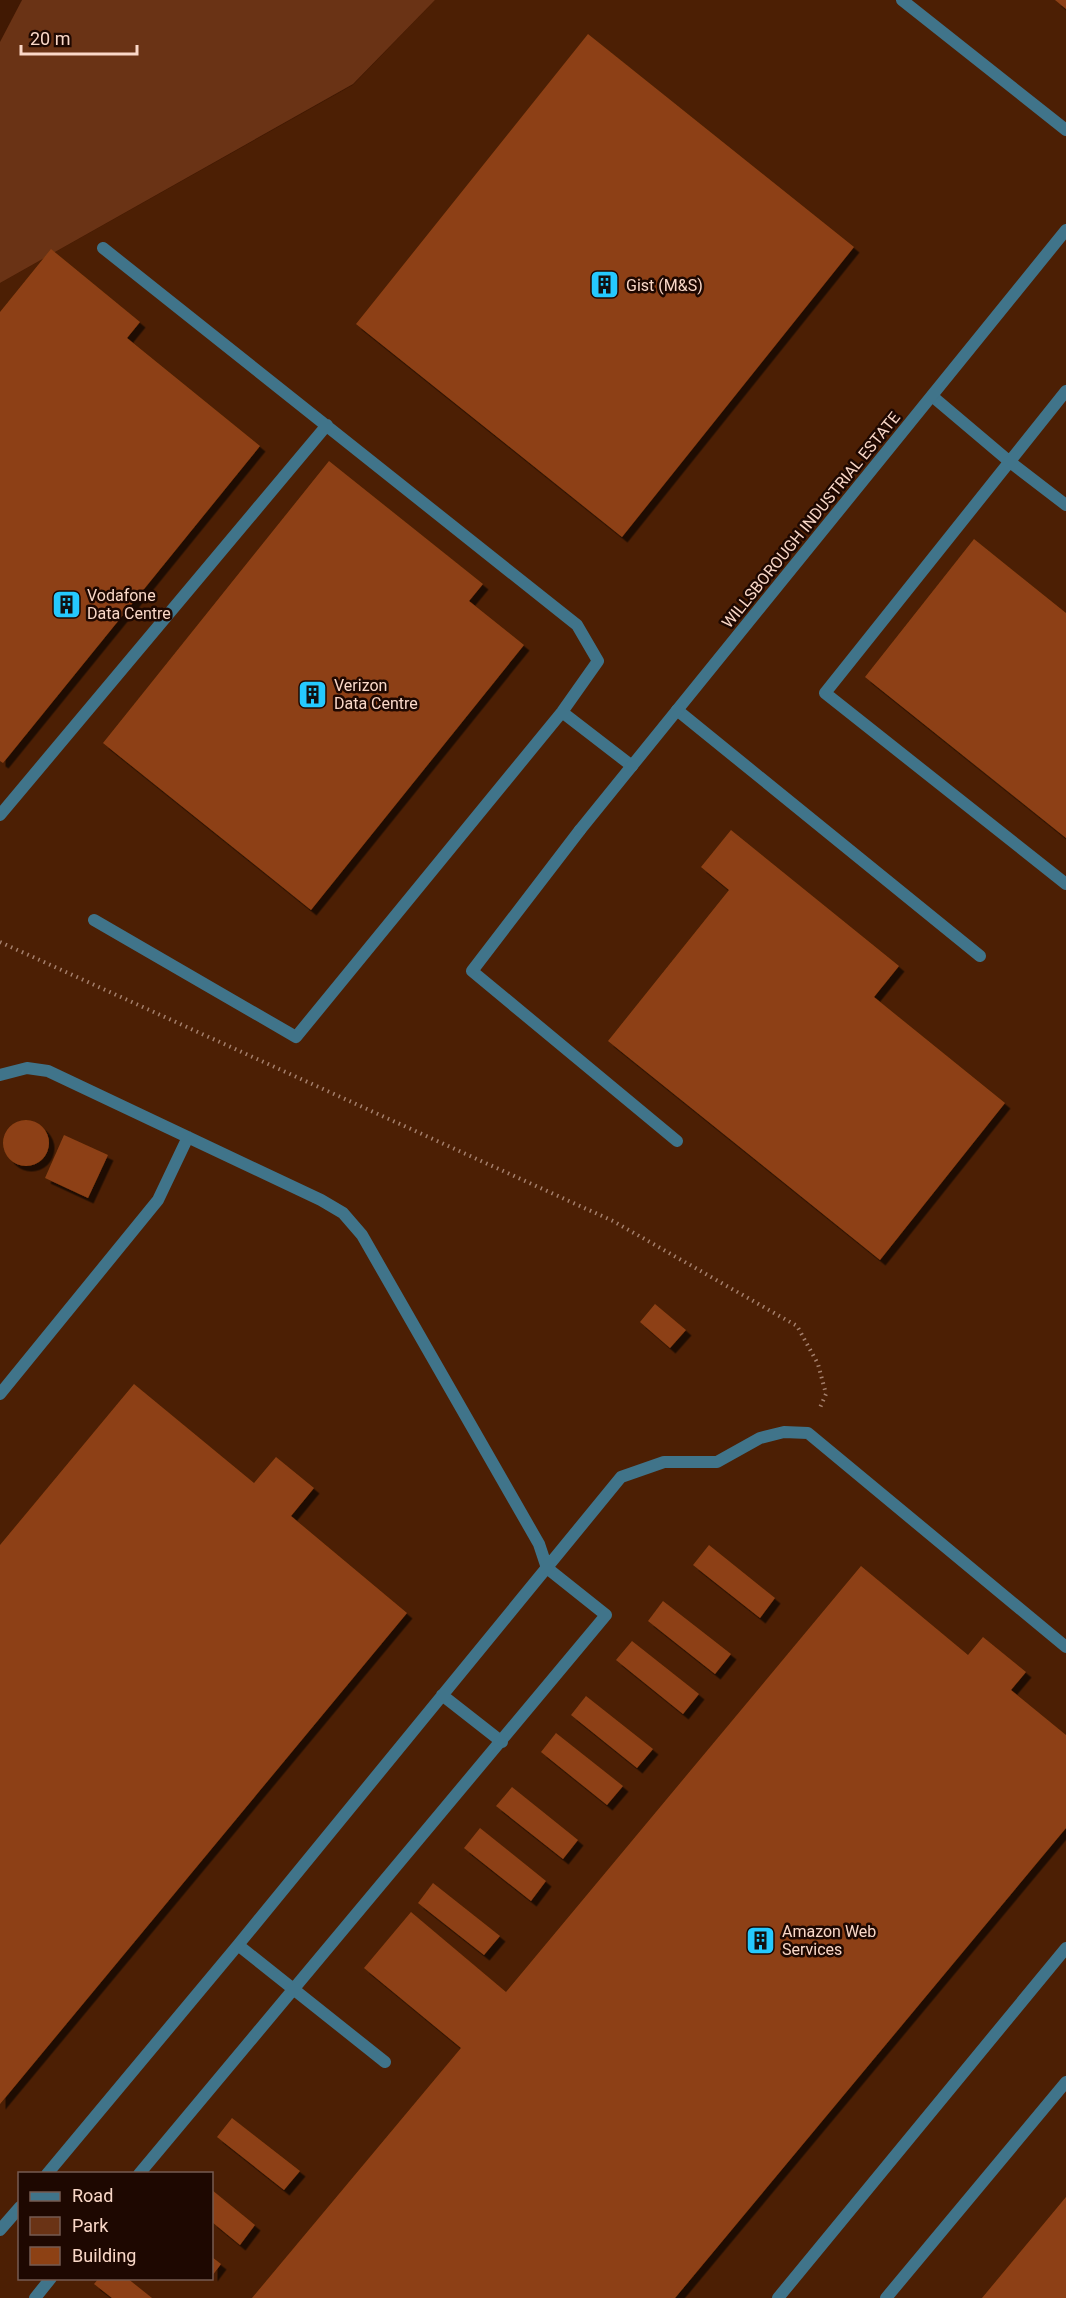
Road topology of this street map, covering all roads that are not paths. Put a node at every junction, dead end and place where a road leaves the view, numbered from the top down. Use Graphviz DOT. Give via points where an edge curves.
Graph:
graph roads {
  1 [pos="902,0"];
  2 [pos="1066,130"];
  3 [pos="1066,230"];
  4 [pos="103,248"];
  5 [pos="1066,391"];
  6 [pos="932,396"];
  7 [pos="327,425"];
  8 [pos="1010,462"];
  9 [pos="1066,505"];
  10 [pos="677,710"];
  11 [pos="562,712"];
  12 [pos="632,766"];
  13 [pos="0,815"];
  14 [pos="1066,884"];
  15 [pos="94,920"];
  16 [pos="980,956"];
  17 [pos="0,1075"];
  18 [pos="188,1137"];
  19 [pos="677,1141"];
  20 [pos="0,1394"];
  21 [pos="547,1568"];
  22 [pos="1066,1647"];
  23 [pos="442,1695"];
  24 [pos="502,1742"];
  25 [pos="238,1946"];
  26 [pos="1066,1948"];
  27 [pos="295,1989"];
  28 [pos="386,2062"];
  29 [pos="1066,2082"];
  30 [pos="49,2172"];
  31 [pos="141,2172"];
  32 [pos="18,2209"];
  33 [pos="0,2230"];
  34 [pos="49,2280"];
  35 [pos="35,2298"];
  36 [pos="778,2298"];
  37 [pos="886,2298"];
  1 -- 2 [label="street"];
  3 -- 6 [label="street, WILLSBOROUGH INDUSTRIAL ESTATE"];
  4 -- 7 [label="street"];
  5 -- 8 [label="street"];
  6 -- 8 [label="street"];
  6 -- 10 [label="street, WILLSBOROUGH INDUSTRIAL ESTATE"];
  7 -- 11 [label="street" via="577,625 598,661"];
  7 -- 13 [label="street"];
  8 -- 9 [label="street"];
  8 -- 14 [label="street" via="825,693"];
  10 -- 12 [label="street, WILLSBOROUGH INDUSTRIAL ESTATE"];
  10 -- 16 [label="street"];
  11 -- 12 [label="street"];
  11 -- 15 [label="street" via="296,1036"];
  12 -- 19 [label="street, WILLSBOROUGH INDUSTRIAL ESTATE" via="472,971"];
  17 -- 18 [label="street" via="27,1068 48,1071"];
  18 -- 20 [label="street" via="158,1200"];
  18 -- 21 [label="street" via="321,1200 343,1213 362,1235 539,1544"];
  21 -- 22 [label="street" via="621,1476 664,1462 717,1462 760,1438 784,1432 808,1433"];
  21 -- 23 [label="street"];
  21 -- 24 [label="street" via="606,1615"];
  23 -- 24 [label="street"];
  23 -- 25 [label="street"];
  24 -- 27 [label="street"];
  25 -- 27 [label="street"];
  25 -- 30 [label="street"];
  26 -- 36 [label="street"];
  27 -- 28 [label="street"];
  27 -- 31 [label="street"];
  29 -- 37 [label="street"];
  32 -- 33 [label="street"];
  34 -- 35 [label="street"];
}
